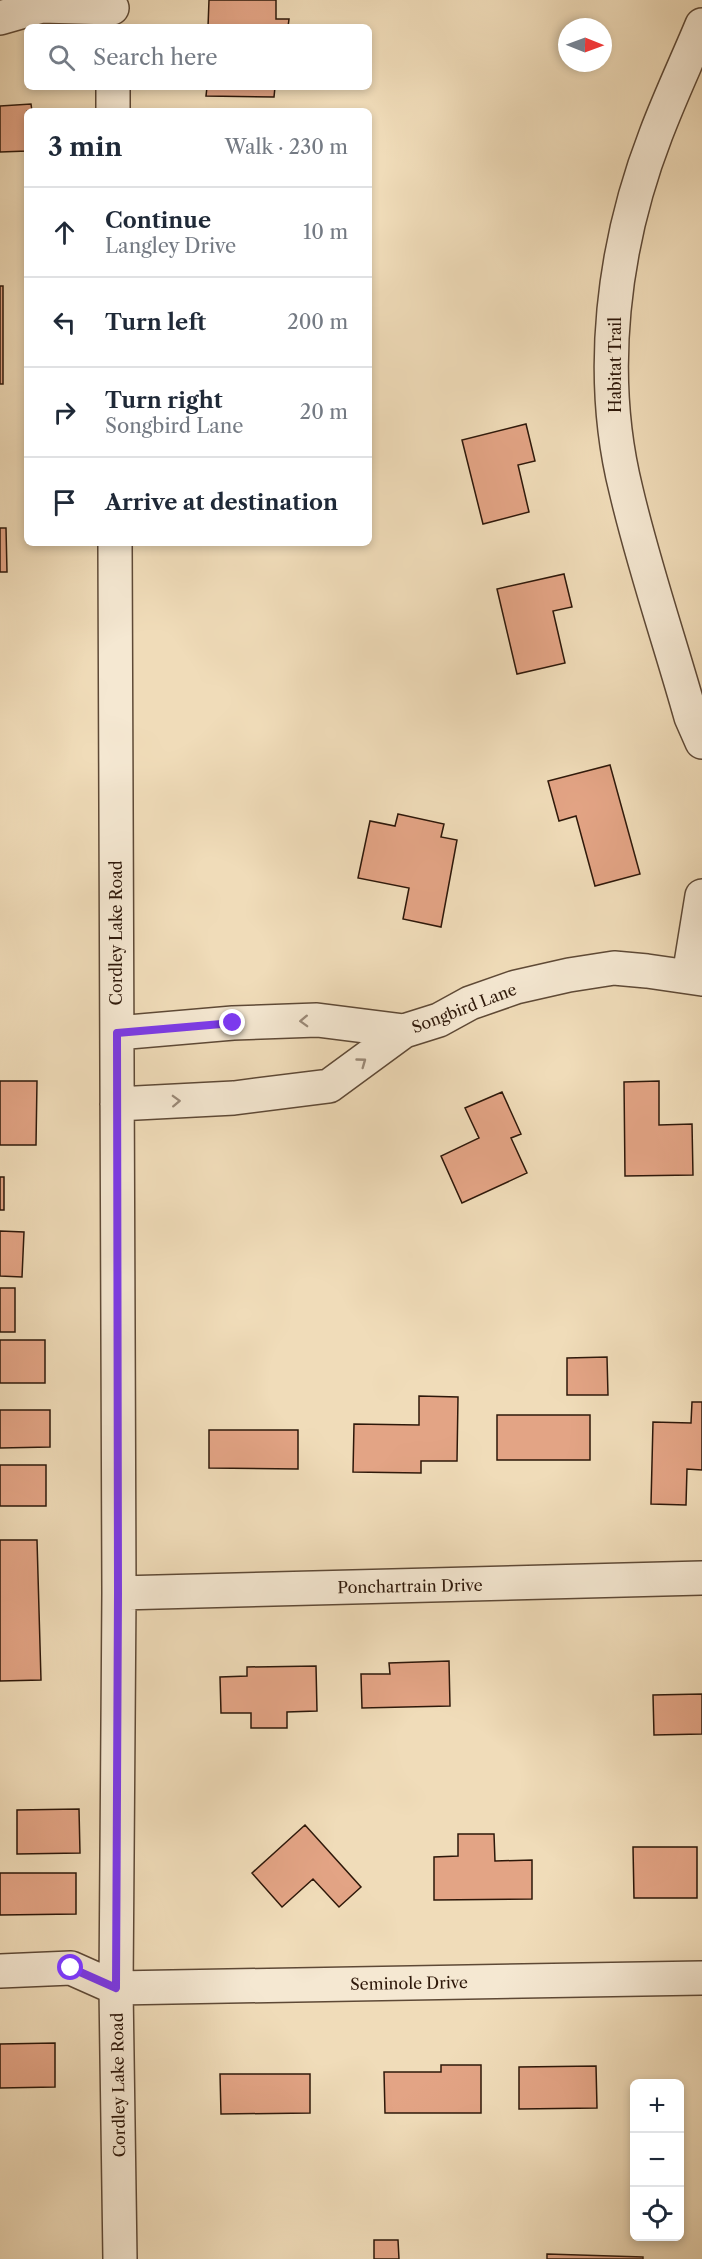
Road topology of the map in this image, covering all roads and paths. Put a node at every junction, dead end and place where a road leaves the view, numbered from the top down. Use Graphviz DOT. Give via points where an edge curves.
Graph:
graph roads {
  1 [pos="112,12"];
  2 [pos="0,18"];
  3 [pos="702,25"];
  4 [pos="113,90"];
  5 [pos="113,108"];
  6 [pos="115,546"];
  7 [pos="702,742"];
  8 [pos="702,896"];
  9 [pos="695,977"];
  10 [pos="404,1031"];
  11 [pos="117,1033"];
  12 [pos="117,1104"];
  13 [pos="702,1578"];
  14 [pos="118,1593"];
  15 [pos="0,1971"];
  16 [pos="702,1978"];
  17 [pos="116,1988"];
  18 [pos="120,2259"];
  1 -- 2 [label="street" via="42,6"];
  3 -- 7 [label="street, Habitat Trail" via="655,135 632,208 615,293 612,378 614,420 626,489 691,717"];
  4 -- 5 [label="street"];
  6 -- 11 [label="street, Cordley Lake Road"];
  8 -- 9 [label="street"];
  9 -- 10 [label="street, Songbird Lane" via="614,968 569,975 516,987"];
  10 -- 11 [label="street, Songbird Lane, one-way" via="317,1020"];
  12 -- 10 [label="street, Songbird Lane, one-way" via="234,1098 329,1086"];
  11 -- 12 [label="street, Cordley Lake Road"];
  12 -- 14 [label="street, Cordley Lake Road"];
  13 -- 14 [label="street, Ponchartrain Drive"];
  14 -- 17 [label="street, Cordley Lake Road"];
  15 -- 17 [label="street" via="71,1968"];
  16 -- 17 [label="street, Seminole Drive"];
  17 -- 18 [label="street, Cordley Lake Road"];
}
